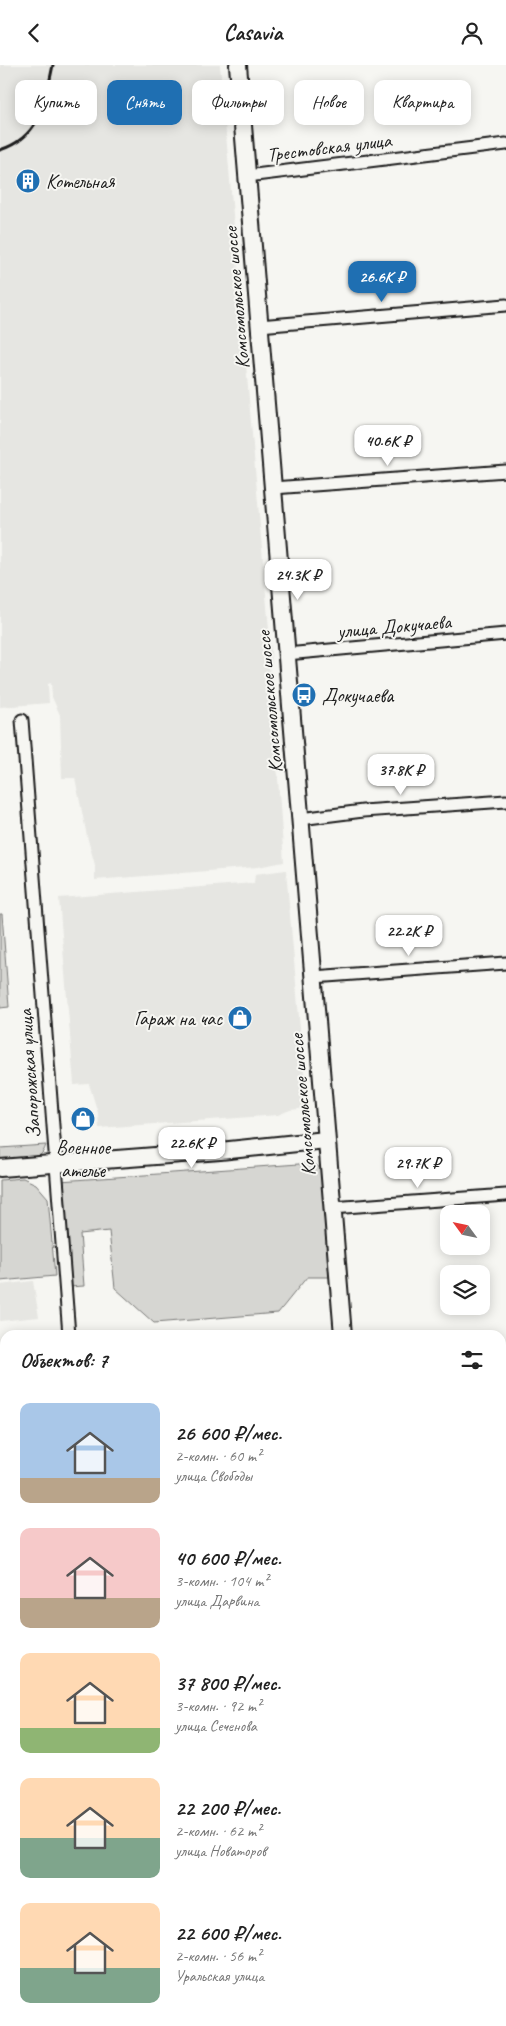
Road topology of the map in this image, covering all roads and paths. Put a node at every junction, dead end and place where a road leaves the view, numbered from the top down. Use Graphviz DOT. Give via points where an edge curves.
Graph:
graph roads {
  1 [pos="238,65"];
  2 [pos="506,144"];
  3 [pos="247,176"];
  4 [pos="506,305"];
  5 [pos="259,326"];
  6 [pos="506,471"];
  7 [pos="273,489"];
  8 [pos="506,634"];
  9 [pos="286,654"];
  10 [pos="22,720"];
  11 [pos="506,801"];
  12 [pos="300,819"];
  13 [pos="506,963"];
  14 [pos="313,977"];
  15 [pos="326,1140"];
  16 [pos="54,1164"];
  17 [pos="0,1168"];
  18 [pos="506,1195"];
  19 [pos="332,1208"];
  20 [pos="69,1330"];
  21 [pos="343,1330"];
  1 -- 3 [label="main road, Комсомольское шоссе"];
  2 -- 3 [label="street, Трестовская улица"];
  3 -- 5 [label="main road, Комсомольское шоссе"];
  4 -- 5 [label="street"];
  5 -- 7 [label="main road, Комсомольское шоссе"];
  6 -- 7 [label="street"];
  7 -- 9 [label="main road, Комсомольское шоссе"];
  8 -- 9 [label="street, улица Докучаева"];
  9 -- 12 [label="main road, Комсомольское шоссе"];
  10 -- 16 [label="street, Запорожская улица"];
  11 -- 12 [label="street"];
  12 -- 14 [label="main road, Комсомольское шоссе"];
  13 -- 14 [label="street"];
  14 -- 15 [label="main road, Комсомольское шоссе"];
  15 -- 16 [label="main road"];
  15 -- 19 [label="main road, Комсомольское шоссе"];
  16 -- 17 [label="main road"];
  16 -- 20 [label="street, Запорожская улица"];
  18 -- 19 [label="street"];
  19 -- 21 [label="main road, Комсомольское шоссе"];
}
